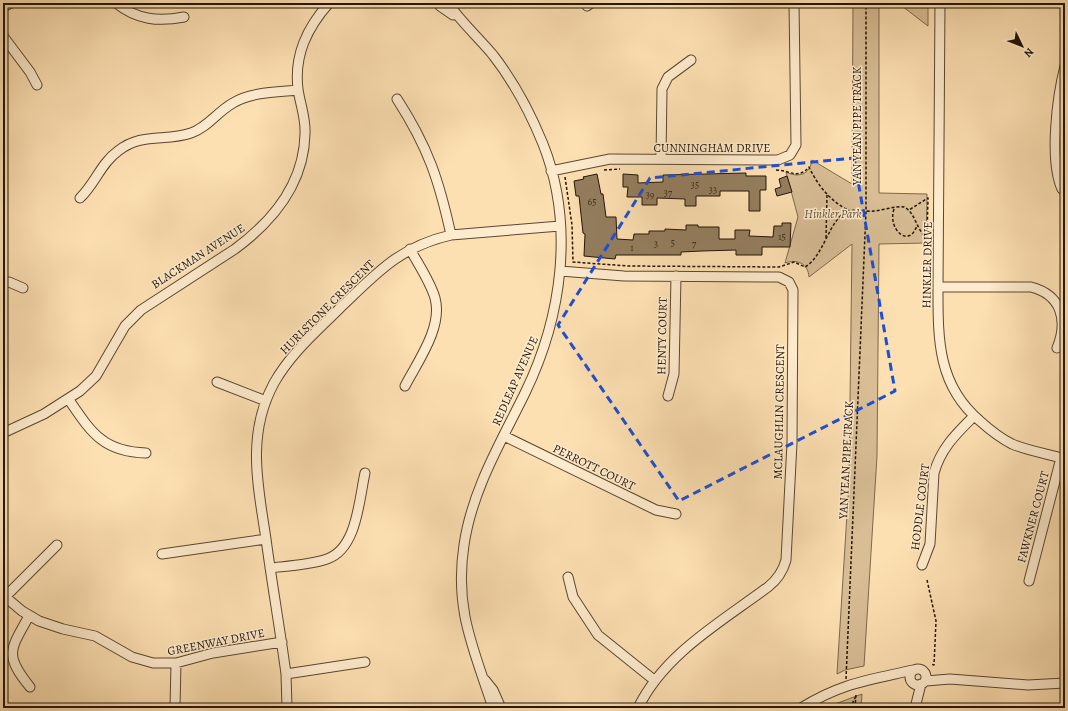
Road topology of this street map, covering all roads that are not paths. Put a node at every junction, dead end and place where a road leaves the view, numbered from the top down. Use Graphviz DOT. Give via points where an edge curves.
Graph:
graph roads {
  1 [pos="11,3"];
  2 [pos="116,3"];
  3 [pos="329,3"];
  4 [pos="794,3"];
  5 [pos="940,3"];
  6 [pos="441,4"];
  7 [pos="3,7"];
  8 [pos="184,17"];
  9 [pos="3,36"];
  10 [pos="691,60"];
  11 [pos="1065,66"];
  12 [pos="37,86"];
  13 [pos="298,90"];
  14 [pos="397,99"];
  15 [pos="661,159"];
  16 [pos="551,171"];
  17 [pos="1062,189"];
  18 [pos="80,198"];
  19 [pos="560,226"];
  20 [pos="451,235"];
  21 [pos="410,249"];
  22 [pos="560,271"];
  23 [pos="676,276"];
  24 [pos="3,282"];
  25 [pos="938,287"];
  26 [pos="23,288"];
  27 [pos="1057,348"];
  28 [pos="217,382"];
  29 [pos="405,386"];
  30 [pos="668,396"];
  31 [pos="69,400"];
  32 [pos="266,401"];
  33 [pos="974,416"];
  34 [pos="3,433"];
  35 [pos="504,436"];
  36 [pos="146,453"];
  37 [pos="1063,459"];
  38 [pos="365,473"];
  39 [pos="676,514"];
  40 [pos="266,539"];
  41 [pos="57,545"];
  42 [pos="162,554"];
  43 [pos="922,566"];
  44 [pos="270,568"];
  45 [pos="568,577"];
  46 [pos="1029,581"];
  47 [pos="4,596"];
  48 [pos="29,616"];
  49 [pos="282,642"];
  50 [pos="365,662"];
  51 [pos="176,664"];
  52 [pos="286,674"];
  53 [pos="483,677"];
  54 [pos="918,678"];
  55 [pos="654,680"];
  56 [pos="1065,683"];
  57 [pos="30,687"];
  58 [pos="916,706"];
  59 [pos="176,708"];
  60 [pos="287,708"];
  61 [pos="493,708"];
  62 [pos="501,708"];
  63 [pos="638,708"];
  64 [pos="801,708"];
  1 -- 7 [label="street"];
  2 -- 8 [label="street" via="130,13 149,19 170,20"];
  3 -- 13 [label="street, BLACKMAN AVENUE" via="310,27 302,45 298,66"];
  4 -- 15 [label="street, CUNNINGHAM DRIVE" via="796,145 793,151 786,158 778,160"];
  5 -- 25 [label="street, HINKLER DRIVE"];
  6 -- 16 [label="street, REDLEAP AVENUE" via="492,54 514,86 537,129"];
  9 -- 12 [label="street" via="30,72"];
  10 -- 15 [label="street" via="668,77 662,89"];
  11 -- 17 [label="street" via="1057,96 1056,119 1056,170"];
  13 -- 18 [label="street" via="242,99 190,133 174,137 151,137 128,144 109,158 90,188"];
  13 -- 31 [label="street, BLACKMAN AVENUE" via="305,120 303,157 296,179 280,205 245,242 141,310 125,326 96,376"];
  14 -- 20 [label="street" via="428,153 440,186"];
  15 -- 16 [label="street, CUNNINGHAM DRIVE" via="610,160"];
  16 -- 19 [label="street, REDLEAP AVENUE"];
  19 -- 20 [label="street, HURLSTONE CRESCENT"];
  19 -- 22 [label="street, REDLEAP AVENUE"];
  20 -- 21 [label="street, HURLSTONE CRESCENT"];
  21 -- 29 [label="street" via="432,291 437,314 434,328"];
  21 -- 32 [label="street, HURLSTONE CRESCENT" via="374,275 299,348 282,371"];
  22 -- 23 [label="street, MCLAUGHLIN CRESCENT" via="615,276"];
  22 -- 35 [label="street, REDLEAP AVENUE" via="553,316 541,356"];
  23 -- 30 [label="street, HENTY COURT" via="674,374"];
  23 -- 55 [label="street, MCLAUGHLIN CRESCENT" via="779,276 792,286 792,443 787,553 784,566 774,583 683,650"];
  24 -- 26 [label="street"];
  25 -- 27 [label="street" via="1031,287 1044,292 1055,301 1062,315 1062,335"];
  25 -- 33 [label="street, HINKLER DRIVE" via="938,331 942,359 950,383"];
  28 -- 32 [label="street"];
  31 -- 34 [label="street, BLACKMAN AVENUE"];
  31 -- 36 [label="street" via="91,431 107,444 126,451"];
  32 -- 40 [label="street, HURLSTONE CRESCENT" via="258,429 255,456"];
  33 -- 37 [label="street, HINKLER DRIVE" via="1011,443"];
  33 -- 43 [label="street, HODDLE COURT" via="945,446 937,464 934,474 930,544"];
  35 -- 39 [label="street, PERROTT COURT" via="656,510"];
  35 -- 53 [label="street, REDLEAP AVENUE" via="482,480 471,511 462,563 465,622"];
  37 -- 46 [label="street, FAWKNER COURT"];
  38 -- 44 [label="street" via="352,531 341,550 328,559"];
  40 -- 42 [label="street"];
  40 -- 44 [label="street, HURLSTONE CRESCENT"];
  41 -- 47 [label="street"];
  44 -- 49 [label="street, HURLSTONE CRESCENT"];
  45 -- 55 [label="street" via="573,597 598,635"];
  47 -- 48 [label="street, GREENWAY DRIVE"];
  48 -- 51 [label="street, GREENWAY DRIVE" via="58,628 95,636 141,660"];
  48 -- 57 [label="street" via="15,641 12,654 18,672"];
  49 -- 51 [label="street, GREENWAY DRIVE" via="213,653"];
  49 -- 52 [label="street, HURLSTONE CRESCENT"];
  50 -- 52 [label="street"];
  51 -- 59 [label="street"];
  52 -- 60 [label="street, HURLSTONE CRESCENT"];
  53 -- 61 [label="street, REDLEAP AVENUE"];
  53 -- 62 [label="street, REDLEAP AVENUE" via="493,690"];
  54 -- 56 [label="street" via="1011,685"];
  54 -- 58 [label="street"];
  54 -- 64 [label="street" via="888,676 861,681 840,687"];
  55 -- 63 [label="street, MCLAUGHLIN CRESCENT"];
}
